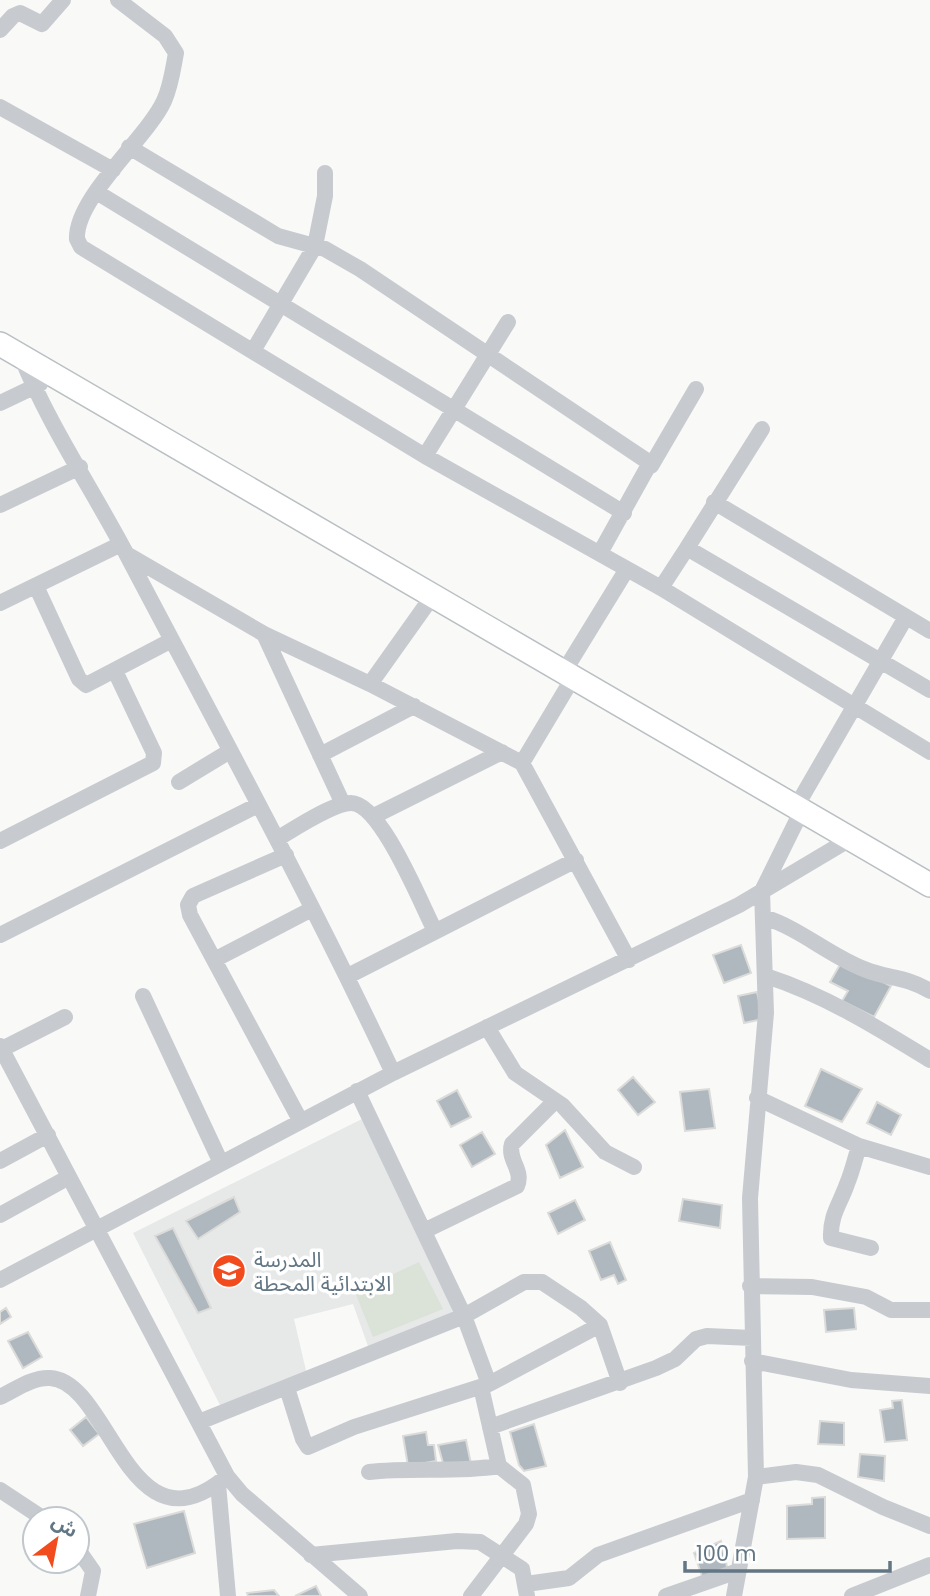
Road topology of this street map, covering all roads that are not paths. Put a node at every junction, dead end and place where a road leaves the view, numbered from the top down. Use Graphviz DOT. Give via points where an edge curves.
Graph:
graph roads {
  1 [pos="63,0"];
  2 [pos="118,0"];
  3 [pos="0,30"];
  4 [pos="0,107"];
  5 [pos="130,147"];
  6 [pos="113,170"];
  7 [pos="325,173"];
  8 [pos="98,193"];
  9 [pos="315,246"];
  10 [pos="280,305"];
  11 [pos="508,323"];
  12 [pos="0,344"];
  13 [pos="253,351"];
  14 [pos="488,353"];
  15 [pos="20,356"];
  16 [pos="54,376"];
  17 [pos="33,387"];
  18 [pos="696,389"];
  19 [pos="0,403"];
  20 [pos="453,407"];
  21 [pos="762,429"];
  22 [pos="425,456"];
  23 [pos="651,466"];
  24 [pos="80,467"];
  25 [pos="714,502"];
  26 [pos="0,505"];
  27 [pos="624,513"];
  28 [pos="687,548"];
  29 [pos="124,550"];
  30 [pos="600,554"];
  31 [pos="627,569"];
  32 [pos="36,586"];
  33 [pos="661,588"];
  34 [pos="434,594"];
  35 [pos="0,603"];
  36 [pos="906,617"];
  37 [pos="930,631"];
  38 [pos="264,635"];
  39 [pos="172,640"];
  40 [pos="880,661"];
  41 [pos="115,671"];
  42 [pos="569,673"];
  43 [pos="370,684"];
  44 [pos="930,690"];
  45 [pos="414,706"];
  46 [pos="853,706"];
  47 [pos="230,751"];
  48 [pos="502,752"];
  49 [pos="930,752"];
  50 [pos="320,755"];
  51 [pos="522,763"];
  52 [pos="179,782"];
  53 [pos="343,804"];
  54 [pos="258,805"];
  55 [pos="799,808"];
  56 [pos="374,816"];
  57 [pos="277,839"];
  58 [pos="850,839"];
  59 [pos="0,841"];
  60 [pos="286,855"];
  61 [pos="576,860"];
  62 [pos="930,885"];
  63 [pos="762,891"];
  64 [pos="312,909"];
  65 [pos="763,917"];
  66 [pos="435,931"];
  67 [pos="0,935"];
  68 [pos="216,959"];
  69 [pos="629,960"];
  70 [pos="348,976"];
  71 [pos="766,976"];
  72 [pos="930,991"];
  73 [pos="143,996"];
  74 [pos="65,1017"];
  75 [pos="487,1027"];
  76 [pos="0,1048"];
  77 [pos="930,1060"];
  78 [pos="393,1073"];
  79 [pos="356,1091"];
  80 [pos="757,1098"];
  81 [pos="555,1101"];
  82 [pos="300,1120"];
  83 [pos="48,1135"];
  84 [pos="859,1146"];
  85 [pos="0,1161"];
  86 [pos="221,1163"];
  87 [pos="634,1167"];
  88 [pos="930,1167"];
  89 [pos="68,1177"];
  90 [pos="0,1215"];
  91 [pos="98,1228"];
  92 [pos="424,1231"];
  93 [pos="871,1248"];
  94 [pos="0,1280"];
  95 [pos="750,1286"];
  96 [pos="930,1310"];
  97 [pos="464,1316"];
  98 [pos="600,1325"];
  99 [pos="752,1338"];
  100 [pos="752,1361"];
  101 [pos="620,1383"];
  102 [pos="485,1385"];
  103 [pos="930,1385"];
  104 [pos="287,1388"];
  105 [pos="0,1397"];
  106 [pos="199,1422"];
  107 [pos="490,1427"];
  108 [pos="499,1466"];
  109 [pos="369,1472"];
  110 [pos="756,1477"];
  111 [pos="223,1480"];
  112 [pos="0,1490"];
  113 [pos="752,1500"];
  114 [pos="23,1505"];
  115 [pos="930,1526"];
  116 [pos="311,1555"];
  117 [pos="500,1556"];
  118 [pos="930,1565"];
  119 [pos="91,1568"];
  120 [pos="738,1571"];
  121 [pos="526,1590"];
  122 [pos="88,1596"];
  123 [pos="228,1596"];
  124 [pos="360,1596"];
  125 [pos="471,1596"];
  126 [pos="666,1596"];
  127 [pos="734,1596"];
  128 [pos="852,1596"];
  1 -- 3 [label="street" via="42,24 20,13"];
  2 -- 5 [label="street" via="165,36 176,53 163,103"];
  4 -- 6 [label="street"];
  5 -- 6 [label="street"];
  5 -- 9 [label="street" via="278,236"];
  6 -- 8 [label="street"];
  7 -- 9 [label="street"];
  8 -- 10 [label="street"];
  8 -- 13 [label="street" via="76,230 81,247"];
  9 -- 10 [label="street"];
  9 -- 14 [label="street" via="360,269"];
  10 -- 13 [label="street"];
  10 -- 20 [label="street"];
  11 -- 14 [label="street"];
  12 -- 15 [label="main road"];
  13 -- 22 [label="street"];
  14 -- 20 [label="street"];
  14 -- 23 [label="street"];
  15 -- 16 [label="main road"];
  15 -- 17 [label="street"];
  16 -- 17 [label="street"];
  16 -- 34 [label="main road"];
  17 -- 19 [label="street"];
  17 -- 24 [label="street"];
  18 -- 23 [label="street"];
  20 -- 22 [label="street"];
  20 -- 27 [label="street"];
  21 -- 25 [label="street"];
  22 -- 30 [label="street"];
  23 -- 27 [label="street"];
  24 -- 26 [label="street"];
  24 -- 29 [label="street"];
  25 -- 28 [label="street"];
  25 -- 36 [label="street"];
  27 -- 30 [label="street"];
  28 -- 33 [label="street"];
  28 -- 40 [label="street"];
  29 -- 32 [label="street"];
  29 -- 38 [label="street"];
  29 -- 39 [label="street"];
  30 -- 31 [label="street"];
  31 -- 33 [label="street"];
  31 -- 42 [label="street"];
  32 -- 35 [label="street"];
  32 -- 41 [label="street" via="82,683 90,684"];
  33 -- 46 [label="street"];
  34 -- 42 [label="main road"];
  34 -- 43 [label="street"];
  36 -- 37 [label="street"];
  36 -- 40 [label="street"];
  38 -- 43 [label="street"];
  38 -- 50 [label="street"];
  39 -- 41 [label="street"];
  39 -- 47 [label="street"];
  40 -- 44 [label="street"];
  40 -- 46 [label="street"];
  41 -- 59 [label="street" via="154,753 153,763"];
  42 -- 51 [label="street"];
  42 -- 55 [label="main road"];
  43 -- 45 [label="street"];
  45 -- 48 [label="street"];
  45 -- 50 [label="street"];
  46 -- 49 [label="street"];
  46 -- 55 [label="street"];
  47 -- 52 [label="street"];
  47 -- 54 [label="street"];
  48 -- 51 [label="street"];
  48 -- 56 [label="street"];
  50 -- 53 [label="street"];
  51 -- 61 [label="street"];
  53 -- 56 [label="street" via="359,804"];
  53 -- 57 [label="street"];
  54 -- 57 [label="street"];
  54 -- 67 [label="street"];
  55 -- 58 [label="main road"];
  55 -- 63 [label="street"];
  56 -- 66 [label="street"];
  57 -- 60 [label="street"];
  58 -- 62 [label="main road"];
  58 -- 63 [label="street"];
  60 -- 64 [label="street"];
  60 -- 68 [label="street" via="192,897 190,915"];
  61 -- 66 [label="street"];
  61 -- 69 [label="street"];
  63 -- 65 [label="street"];
  63 -- 69 [label="street"];
  64 -- 68 [label="street"];
  64 -- 70 [label="street"];
  65 -- 71 [label="street"];
  65 -- 72 [label="street" via="864,969 908,979"];
  66 -- 70 [label="street"];
  68 -- 82 [label="street"];
  69 -- 75 [label="street"];
  70 -- 78 [label="street"];
  71 -- 77 [label="street" via="810,992"];
  71 -- 80 [label="street"];
  73 -- 86 [label="street"];
  74 -- 76 [label="street"];
  75 -- 78 [label="street"];
  75 -- 81 [label="street" via="515,1073"];
  76 -- 83 [label="street"];
  78 -- 79 [label="street"];
  79 -- 82 [label="street"];
  79 -- 92 [label="street"];
  80 -- 84 [label="street"];
  80 -- 95 [label="street"];
  81 -- 87 [label="street" via="605,1152"];
  81 -- 92 [label="street" via="512,1144 520,1176 517,1185"];
  82 -- 86 [label="street"];
  83 -- 85 [label="street"];
  83 -- 89 [label="street"];
  84 -- 88 [label="street"];
  84 -- 93 [label="street" via="830,1220 831,1238"];
  86 -- 91 [label="street"];
  89 -- 90 [label="street"];
  89 -- 91 [label="street"];
  91 -- 94 [label="street"];
  91 -- 106 [label="street"];
  92 -- 97 [label="street"];
  95 -- 96 [label="street" via="812,1287 866,1297 891,1310"];
  95 -- 99 [label="street"];
  97 -- 98 [label="street" via="534,1280 553,1288"];
  97 -- 102 [label="street"];
  97 -- 104 [label="street"];
  98 -- 101 [label="street"];
  98 -- 102 [label="street"];
  99 -- 100 [label="street"];
  99 -- 101 [label="street" via="696,1339 675,1359"];
  100 -- 103 [label="street" via="851,1380"];
  100 -- 110 [label="street"];
  101 -- 107 [label="street"];
  102 -- 104 [label="street" via="354,1427 308,1447"];
  102 -- 107 [label="street"];
  104 -- 106 [label="street"];
  105 -- 111 [label="street" via="35,1380 61,1381 76,1389 115,1449 158,1493 171,1499 189,1498"];
  106 -- 111 [label="street"];
  107 -- 108 [label="street"];
  108 -- 109 [label="street" via="461,1472"];
  108 -- 117 [label="street" via="523,1485 529,1514"];
  110 -- 113 [label="street"];
  110 -- 115 [label="street" via="796,1472 818,1475"];
  111 -- 116 [label="street"];
  111 -- 123 [label="street"];
  112 -- 114 [label="street"];
  113 -- 120 [label="street"];
  113 -- 121 [label="street" via="598,1555 569,1578"];
  116 -- 117 [label="street" via="457,1541 480,1542"];
  116 -- 124 [label="street"];
  117 -- 121 [label="street" via="522,1569"];
  117 -- 125 [label="street"];
  118 -- 128 [label="street"];
  119 -- 122 [label="street"];
  120 -- 126 [label="street"];
  120 -- 127 [label="street"];
}
